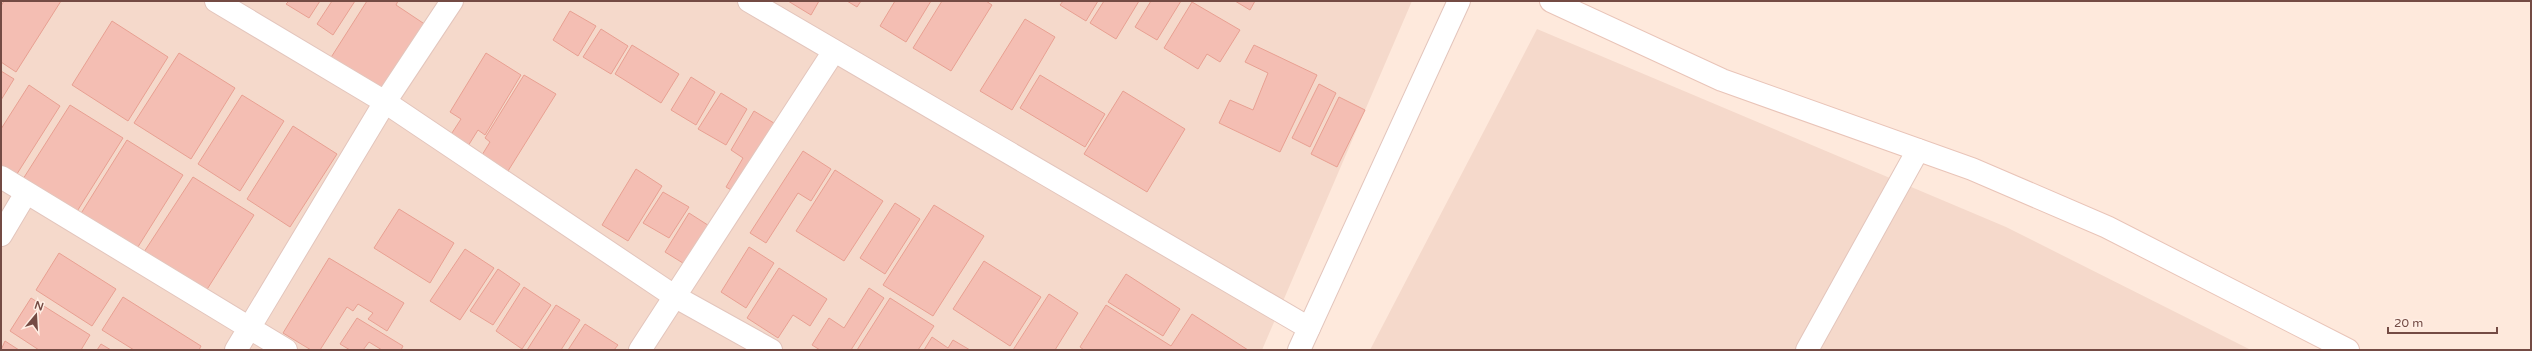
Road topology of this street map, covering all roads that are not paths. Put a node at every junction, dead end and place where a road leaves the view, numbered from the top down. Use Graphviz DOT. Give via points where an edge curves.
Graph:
graph roads {
  1 [pos="216,1"];
  2 [pos="452,1"];
  3 [pos="749,1"];
  4 [pos="1459,1"];
  5 [pos="1551,1"];
  6 [pos="834,51"];
  7 [pos="385,102"];
  8 [pos="1918,150"];
  9 [pos="1,177"];
  10 [pos="26,192"];
  11 [pos="1,235"];
  12 [pos="674,296"];
  13 [pos="249,328"];
  14 [pos="1309,328"];
  15 [pos="236,350"];
  16 [pos="286,350"];
  17 [pos="640,350"];
  18 [pos="770,350"];
  19 [pos="1299,350"];
  20 [pos="1807,350"];
  21 [pos="2348,350"];
  1 -- 7 [label="street"];
  2 -- 7 [label="street"];
  3 -- 6 [label="street"];
  4 -- 14 [label="street"];
  5 -- 8 [label="street" via="1722,80"];
  6 -- 12 [label="street"];
  6 -- 14 [label="street"];
  7 -- 12 [label="street"];
  7 -- 13 [label="street"];
  8 -- 20 [label="street"];
  8 -- 21 [label="street" via="1972,169 2107,227"];
  9 -- 10 [label="street"];
  10 -- 11 [label="street"];
  10 -- 13 [label="street"];
  12 -- 17 [label="street"];
  12 -- 18 [label="street"];
  13 -- 15 [label="street"];
  13 -- 16 [label="street"];
  14 -- 19 [label="street"];
}
